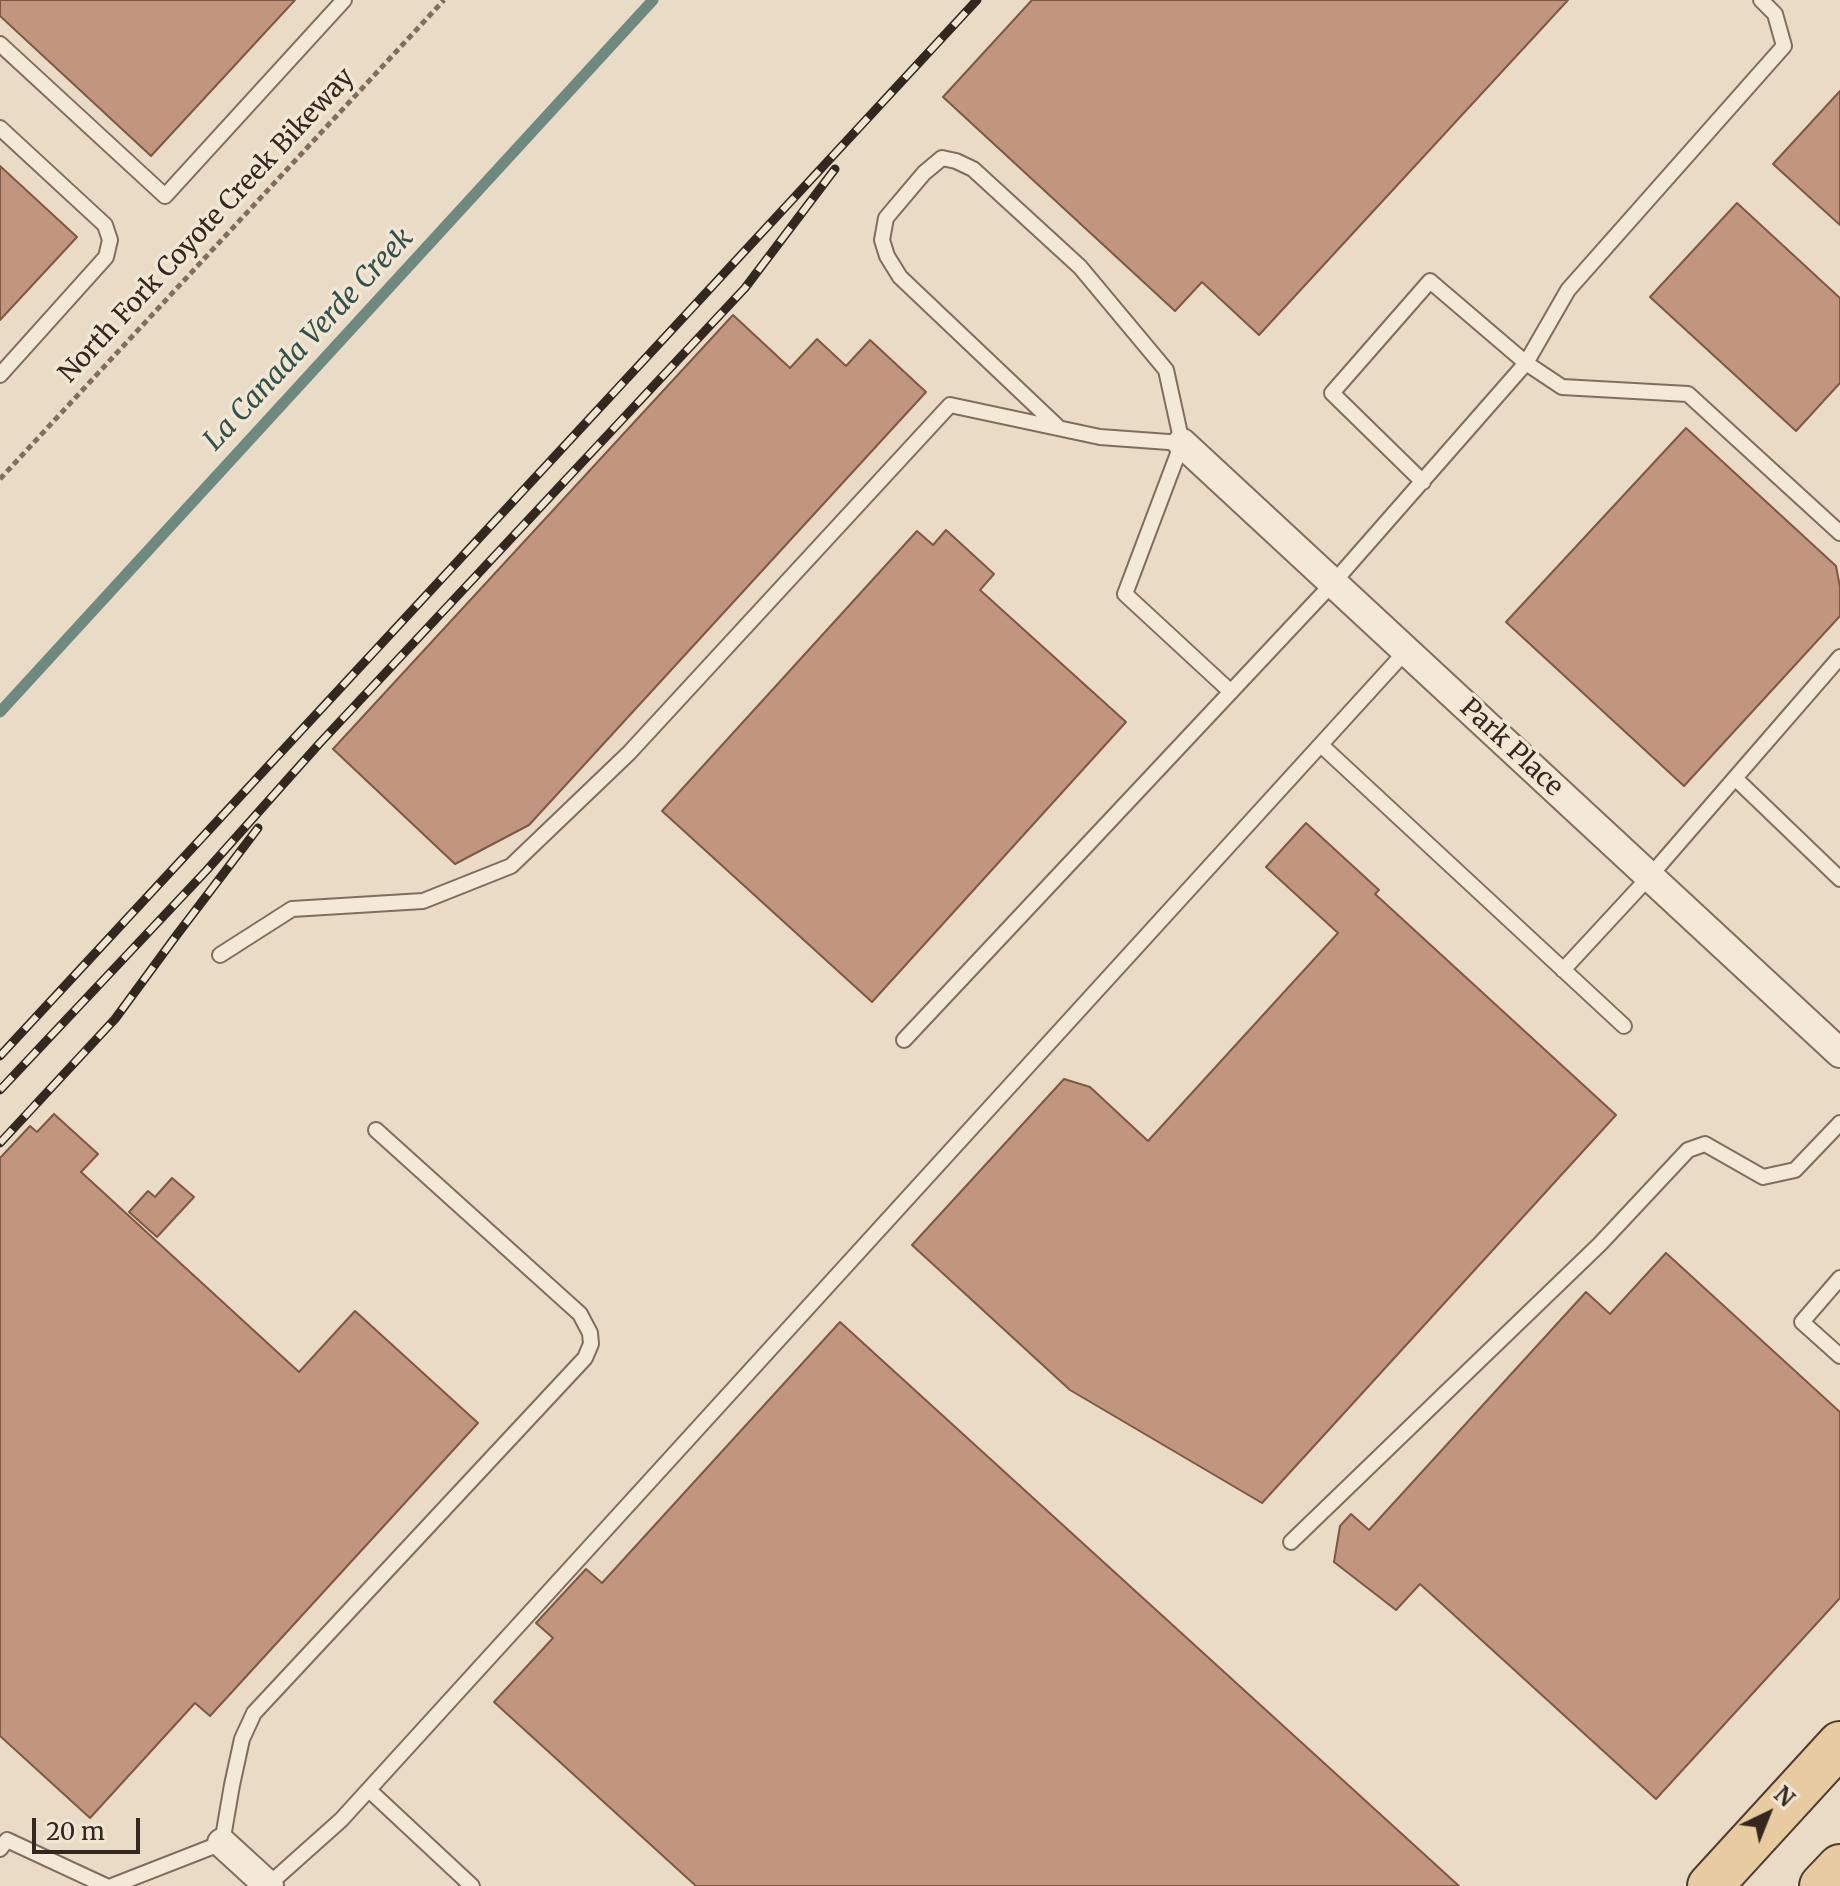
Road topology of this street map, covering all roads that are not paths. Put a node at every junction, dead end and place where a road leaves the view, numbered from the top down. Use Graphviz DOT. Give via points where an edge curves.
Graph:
graph roads {
  1 [pos="344,0"];
  2 [pos="1761,0"];
  3 [pos="0,44"];
  4 [pos="0,128"];
  5 [pos="1526,363"];
  6 [pos="0,375"];
  7 [pos="1059,428"];
  8 [pos="1182,443"];
  9 [pos="1423,482"];
  10 [pos="1840,533"];
  11 [pos="1333,583"];
  12 [pos="1406,651"];
  13 [pos="1840,657"];
  14 [pos="1231,692"];
  15 [pos="1321,745"];
  16 [pos="1735,778"];
  17 [pos="1650,876"];
  18 [pos="1840,879"];
  19 [pos="220,955"];
  20 [pos="1563,970"];
  21 [pos="1624,1026"];
  22 [pos="904,1040"];
  23 [pos="1840,1053"];
  24 [pos="1840,1123"];
  25 [pos="376,1130"];
  26 [pos="1840,1278"];
  27 [pos="1840,1356"];
  28 [pos="1291,1542"];
  29 [pos="1840,1744"];
  30 [pos="369,1790"];
  31 [pos="222,1843"];
  32 [pos="0,1849"];
  33 [pos="1840,1867"];
  34 [pos="1721,1879"];
  35 [pos="106,1886"];
  36 [pos="112,1886"];
  37 [pos="268,1886"];
  38 [pos="472,1886"];
  39 [pos="1822,1886"];
  1 -- 3 [label="lane" via="165,196"];
  2 -- 5 [label="lane" via="1775,14 1784,46 1568,290"];
  4 -- 6 [label="lane" via="105,225 110,240 106,257"];
  5 -- 9 [label="lane"];
  5 -- 9 [label="lane" via="1430,281 1332,393"];
  5 -- 10 [label="lane" via="1562,387 1688,394"];
  7 -- 8 [label="lane"];
  7 -- 8 [label="lane" via="900,277 887,256 882,240 886,218 942,158 973,169 1080,267 1166,370"];
  7 -- 19 [label="lane" via="950,405 629,753 511,866 423,901 292,909"];
  8 -- 11 [label="street, Park Place"];
  8 -- 14 [label="lane" via="1125,594"];
  9 -- 11 [label="lane"];
  11 -- 12 [label="street, Park Place"];
  11 -- 14 [label="lane"];
  12 -- 15 [label="lane"];
  12 -- 17 [label="street, Park Place"];
  13 -- 16 [label="lane"];
  14 -- 22 [label="lane"];
  15 -- 20 [label="lane"];
  15 -- 30 [label="lane"];
  16 -- 17 [label="lane"];
  16 -- 18 [label="lane"];
  17 -- 20 [label="lane"];
  17 -- 23 [label="street, Park Place"];
  20 -- 21 [label="lane"];
  24 -- 28 [label="lane" via="1795,1170 1763,1177 1705,1144 1688,1150 1600,1244"];
  25 -- 31 [label="lane" via="580,1314 591,1344 585,1358 254,1713 242,1739"];
  26 -- 27 [label="lane" via="1802,1322"];
  29 -- 34 [label="main road"];
  30 -- 37 [label="lane"];
  30 -- 38 [label="lane"];
  31 -- 36 [label="lane"];
  31 -- 37 [label="street"];
  32 -- 35 [label="lane" via="7,1840"];
  33 -- 39 [label="main road"];
}
